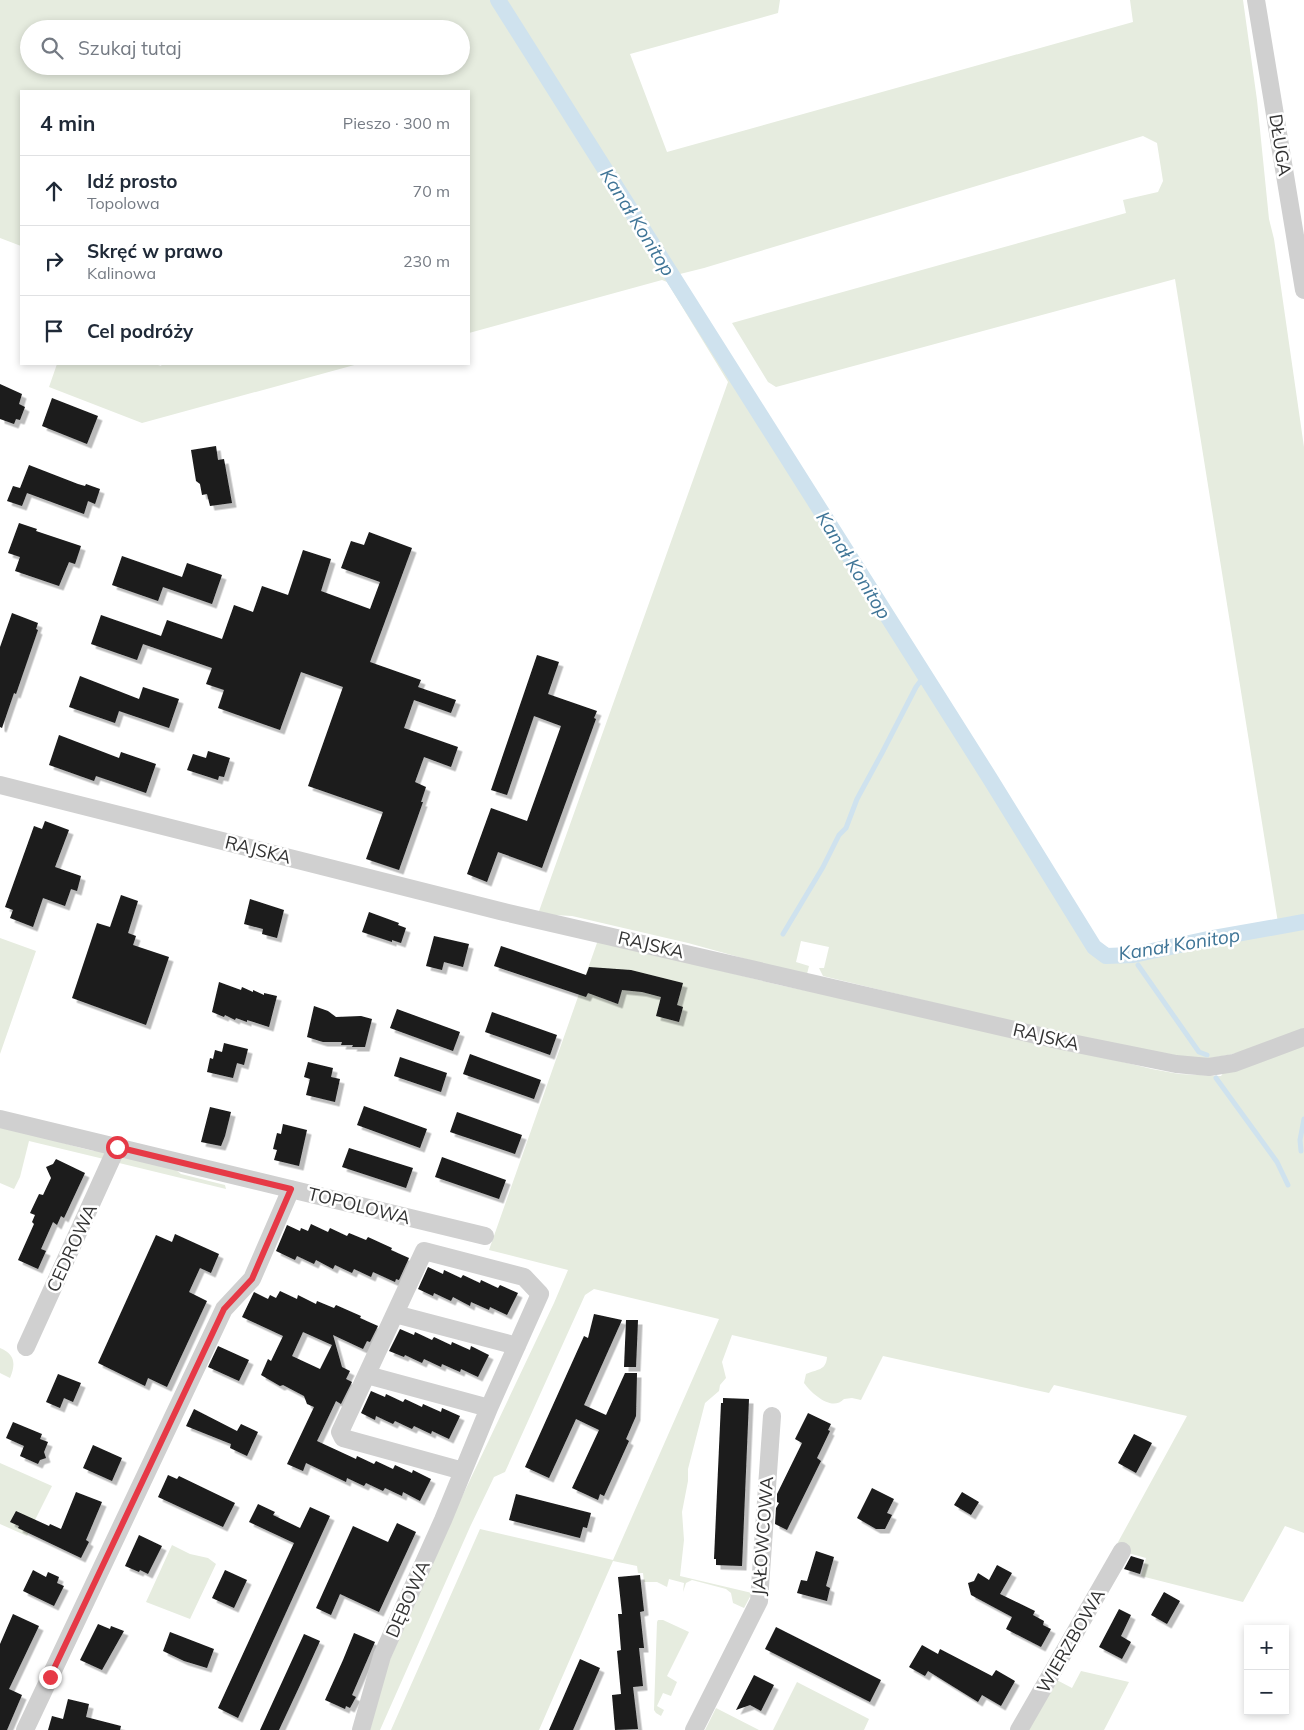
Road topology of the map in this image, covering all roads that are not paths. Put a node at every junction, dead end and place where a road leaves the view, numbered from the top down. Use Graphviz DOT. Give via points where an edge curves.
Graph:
graph roads {
  1 [pos="1256,0"];
  2 [pos="1304,290"];
  3 [pos="0,784"];
  4 [pos="1304,1037"];
  5 [pos="0,1119"];
  6 [pos="117,1147"];
  7 [pos="291,1189"];
  8 [pos="485,1236"];
  9 [pos="395,1314"];
  10 [pos="517,1346"];
  11 [pos="26,1347"];
  12 [pos="366,1375"];
  13 [pos="489,1408"];
  14 [pos="772,1416"];
  15 [pos="463,1471"];
  16 [pos="1122,1552"];
  17 [pos="25,1730"];
  18 [pos="361,1730"];
  19 [pos="694,1730"];
  20 [pos="1020,1730"];
  1 -- 2 [label="street, DŁUGA"];
  3 -- 4 [label="street, RAJSKA" via="504,912 1176,1064 1209,1066 1234,1063"];
  5 -- 6 [label="street, TOPOLOWA"];
  6 -- 7 [label="street, TOPOLOWA"];
  6 -- 11 [label="street, CEDROWA"];
  7 -- 8 [label="street, TOPOLOWA"];
  7 -- 17 [label="street" via="252,1279 224,1309"];
  9 -- 10 [label="street"];
  9 -- 10 [label="street, DĘBOWA" via="424,1251 524,1277 540,1294"];
  9 -- 12 [label="street, DĘBOWA"];
  10 -- 13 [label="street, DĘBOWA"];
  12 -- 13 [label="street"];
  12 -- 15 [label="street, DĘBOWA" via="340,1432 343,1438"];
  13 -- 15 [label="street, DĘBOWA"];
  14 -- 19 [label="street, JAŁOWCOWA" via="759,1601"];
  15 -- 18 [label="street, DĘBOWA" via="382,1656"];
  16 -- 20 [label="street, WIERZBOWA"];
}
